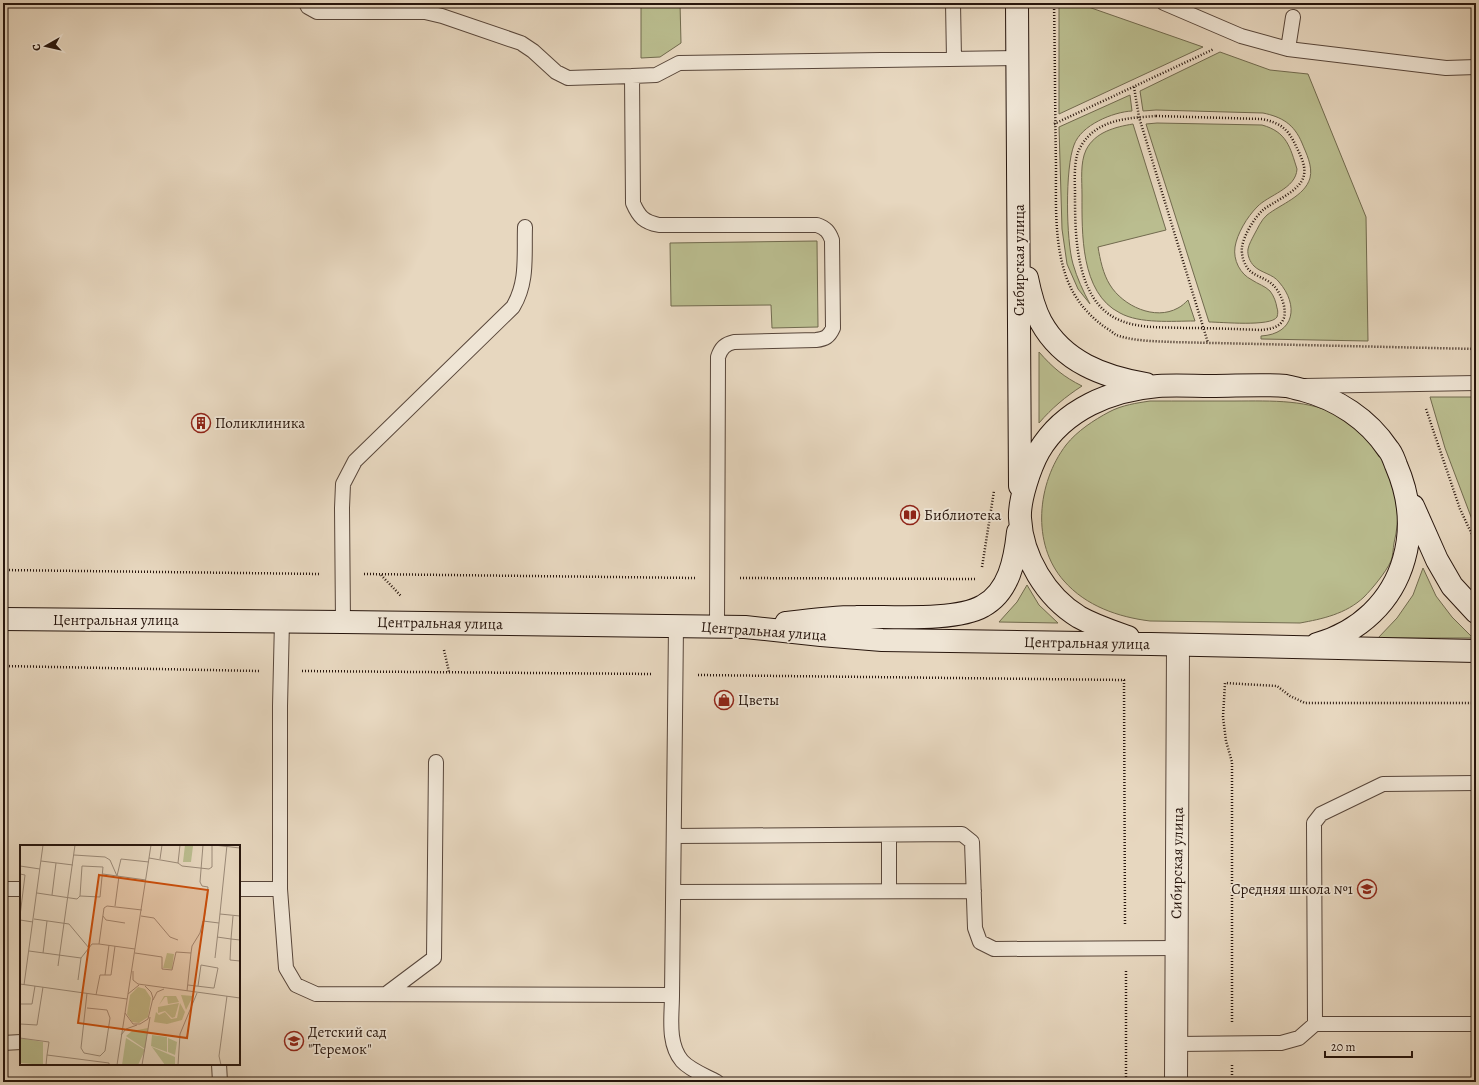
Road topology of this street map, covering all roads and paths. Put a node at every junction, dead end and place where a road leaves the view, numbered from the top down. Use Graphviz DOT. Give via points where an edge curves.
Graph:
graph roads {
  1 [pos="306,3"];
  2 [pos="953,3"];
  3 [pos="1017,3"];
  4 [pos="1054,3"];
  5 [pos="1164,3"];
  6 [pos="1293,16"];
  7 [pos="1241,36"];
  8 [pos="1288,49"];
  9 [pos="1017,58"];
  10 [pos="954,59"];
  11 [pos="1476,67"];
  12 [pos="632,76"];
  13 [pos="1134,87"];
  14 [pos="1139,118"];
  15 [pos="1054,124"];
  16 [pos="525,227"];
  17 [pos="1019,249"];
  18 [pos="1203,328"];
  19 [pos="1208,343"];
  20 [pos="1476,350"];
  21 [pos="1476,383"];
  22 [pos="1157,386"];
  23 [pos="1287,386"];
  24 [pos="1426,409"];
  25 [pos="1402,478"];
  26 [pos="1020,516"];
  27 [pos="1476,543"];
  28 [pos="3,570"];
  29 [pos="343,574"];
  30 [pos="718,578"];
  31 [pos="980,579"];
  32 [pos="1476,612"];
  33 [pos="3,619"];
  34 [pos="282,621"];
  35 [pos="344,622"];
  36 [pos="676,626"];
  37 [pos="717,626"];
  38 [pos="745,627"];
  39 [pos="1151,644"];
  40 [pos="1178,645"];
  41 [pos="1286,648"];
  42 [pos="1476,651"];
  43 [pos="3,666"];
  44 [pos="281,671"];
  45 [pos="674,674"];
  46 [pos="1476,703"];
  47 [pos="436,762"];
  48 [pos="1476,783"];
  49 [pos="889,834"];
  50 [pos="674,836"];
  51 [pos="3,889"];
  52 [pos="20,889"];
  53 [pos="240,889"];
  54 [pos="280,889"];
  55 [pos="889,891"];
  56 [pos="974,891"];
  57 [pos="673,892"];
  58 [pos="1176,948"];
  59 [pos="1125,949"];
  60 [pos="386,994"];
  61 [pos="672,995"];
  62 [pos="1315,1024"];
  63 [pos="1476,1024"];
  64 [pos="20,1042"];
  65 [pos="3,1043"];
  66 [pos="1176,1044"];
  67 [pos="1232,1044"];
  68 [pos="219,1065"];
  69 [pos="220,1082"];
  70 [pos="717,1082"];
  71 [pos="1126,1082"];
  72 [pos="1176,1082"];
  73 [pos="1232,1082"];
  1 -- 12 [label="lane" via="317,12 426,12 521,43 556,72 568,78"];
  2 -- 10 [label="lane"];
  3 -- 9 [label="street, Сибирская улица"];
  4 -- 15 [label="path"];
  5 -- 7 [label="lane"];
  6 -- 8 [label="lane"];
  7 -- 8 [label="lane"];
  7 -- 13 [label="path"];
  8 -- 11 [label="lane" via="1446,68"];
  9 -- 10 [label="lane"];
  9 -- 17 [label="street, Сибирская улица"];
  10 -- 12 [label="lane" via="679,63 656,75"];
  12 -- 30 [label="lane" via="633,204 638,214 648,223 817,225 829,232 832,240 833,328 830,335 824,340 734,342 720,350"];
  13 -- 14 [label="path"];
  13 -- 15 [label="path"];
  14 -- 18 [label="path"];
  14 -- 18 [label="path" via="1115,120 1102,126 1080,147 1075,180 1076,230 1079,261 1086,284 1095,300 1116,319 1131,325"];
  14 -- 18 [label="path" via="1156,116 1262,119 1274,122 1285,128 1292,137 1304,168 1304,176 1300,183 1254,220 1242,248 1248,269 1274,286 1280,294 1283,320 1270,329"];
  15 -- 19 [label="path" via="1061,257 1067,278 1082,306 1099,323 1116,334 1137,340"];
  16 -- 29 [label="lane" via="524,280 513,307 355,461 343,484"];
  17 -- 22 [label="street" via="1032,301 1041,322 1053,340 1068,355 1100,372 1126,381"];
  17 -- 26 [label="street, Сибирская улица"];
  18 -- 19 [label="path"];
  19 -- 20 [label="path"];
  21 -- 23 [label="lane"];
  22 -- 23 [label="street"];
  22 -- 26 [label="street" via="1102,398 1084,406 1053,433 1029,471"];
  23 -- 25 [label="street" via="1320,395 1347,408 1369,426 1389,450"];
  24 -- 27 [label="path" via="1460,509"];
  25 -- 32 [label="street" via="1437,560 1452,586"];
  25 -- 41 [label="street" via="1409,511 1408,547 1390,592 1370,616 1340,636 1317,645"];
  26 -- 38 [label="street" via="1013,565 996,596 983,606 954,615 849,617"];
  26 -- 39 [label="street" via="1022,537 1028,556 1050,591 1065,606 1100,628"];
  28 -- 29 [label="path"];
  29 -- 30 [label="path"];
  29 -- 35 [label="lane"];
  30 -- 31 [label="path"];
  30 -- 37 [label="lane"];
  33 -- 34 [label="street, Центральная улица"];
  34 -- 35 [label="street, Центральная улица"];
  34 -- 44 [label="lane"];
  35 -- 36 [label="street, Центральная улица"];
  36 -- 37 [label="street, Центральная улица"];
  36 -- 45 [label="lane"];
  37 -- 38 [label="street, Центральная улица"];
  38 -- 39 [label="street, Центральная улица" via="882,640"];
  39 -- 40 [label="street, Центральная улица"];
  40 -- 41 [label="street, Центральная улица"];
  40 -- 58 [label="street, Сибирская улица"];
  41 -- 42 [label="street, Центральная улица"];
  43 -- 44 [label="path"];
  44 -- 45 [label="path"];
  44 -- 54 [label="lane"];
  45 -- 50 [label="lane"];
  45 -- 59 [label="path" via="1124,680"];
  46 -- 67 [label="path" via="1305,702 1290,696 1277,686 1225,684 1223,717 1232,762"];
  47 -- 60 [label="lane" via="434,958"];
  48 -- 62 [label="lane" via="1383,784 1321,814 1314,823"];
  49 -- 50 [label="lane"];
  49 -- 55 [label="lane"];
  49 -- 56 [label="lane" via="962,834 972,842"];
  50 -- 57 [label="lane"];
  51 -- 52 [label="lane"];
  53 -- 54 [label="lane"];
  54 -- 60 [label="lane" via="286,968 296,985 316,994"];
  55 -- 56 [label="lane"];
  55 -- 57 [label="lane"];
  56 -- 59 [label="lane" via="975,928 980,942 994,949"];
  57 -- 61 [label="lane"];
  58 -- 59 [label="lane"];
  58 -- 66 [label="street, Сибирская улица"];
  59 -- 71 [label="path"];
  60 -- 61 [label="lane"];
  61 -- 70 [label="lane" via="672,1038 675,1050 683,1062"];
  62 -- 63 [label="lane"];
  62 -- 67 [label="lane" via="1299,1038 1290,1042"];
  64 -- 65 [label="lane"];
  66 -- 67 [label="lane"];
  66 -- 72 [label="street, Сибирская улица"];
  67 -- 73 [label="path"];
  68 -- 69 [label="lane"];
}
